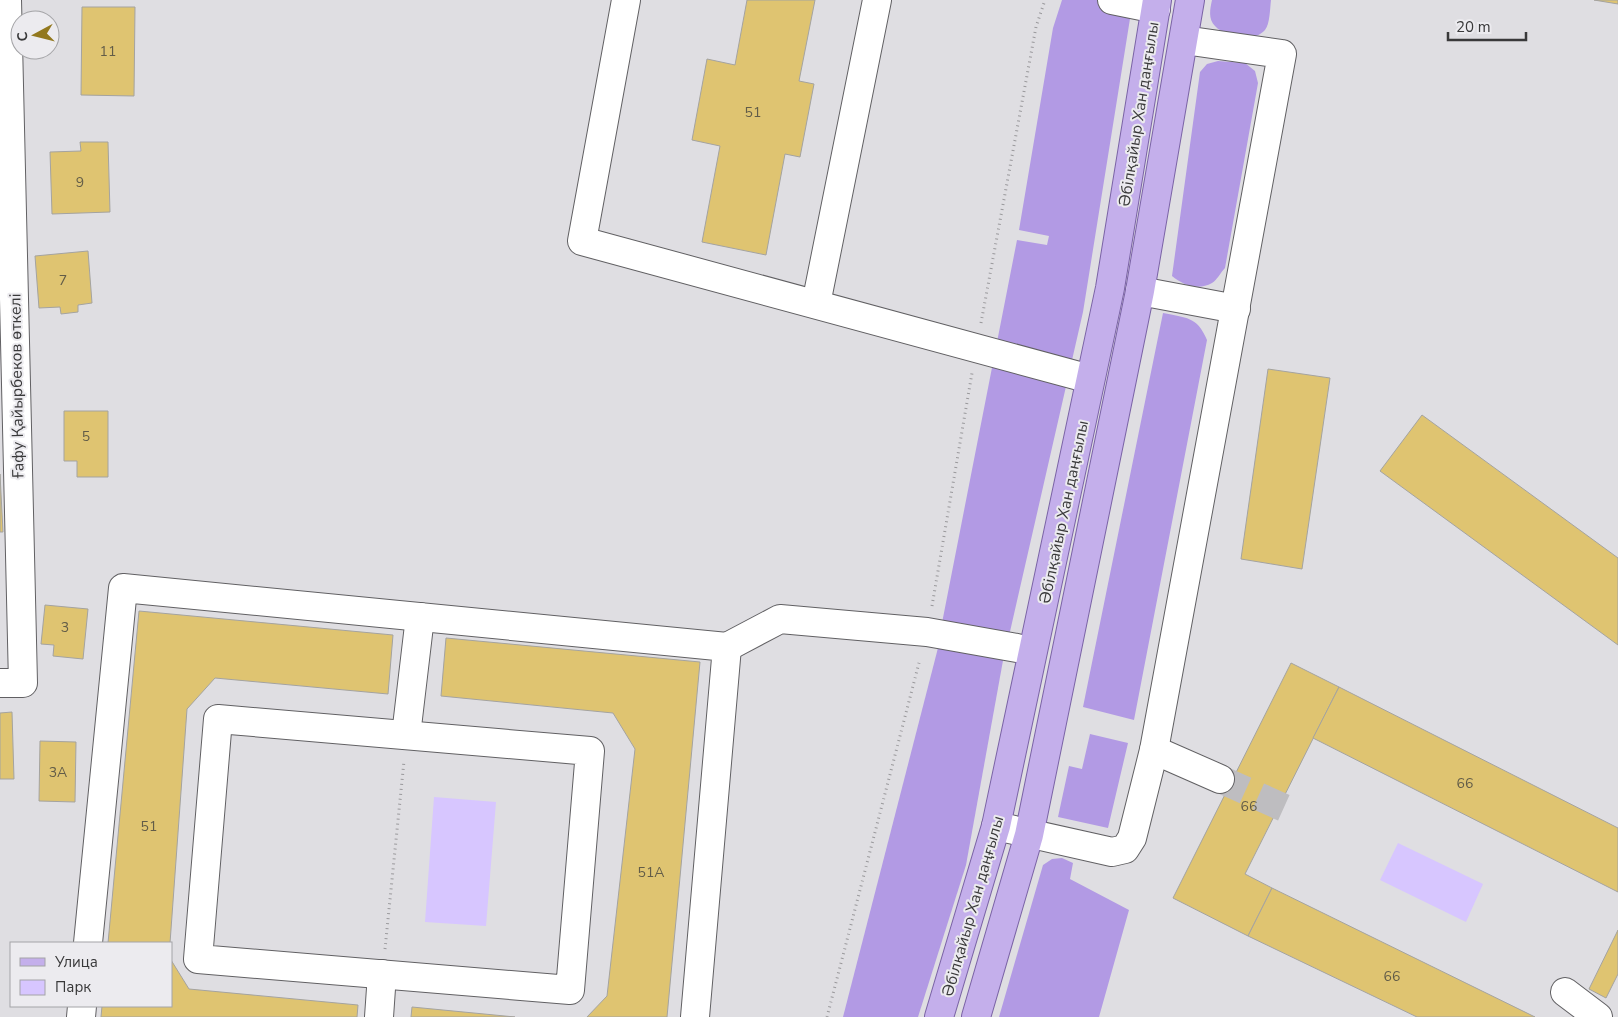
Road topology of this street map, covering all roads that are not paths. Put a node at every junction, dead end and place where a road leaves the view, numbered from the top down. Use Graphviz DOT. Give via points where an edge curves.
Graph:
graph roads {
  1 [pos="7,0"];
  2 [pos="626,0"];
  3 [pos="877,0"];
  4 [pos="1112,0"];
  5 [pos="1190,0"];
  6 [pos="1156,5"];
  7 [pos="1184,40"];
  8 [pos="1140,292"];
  9 [pos="816,304"];
  10 [pos="1236,310"];
  11 [pos="1090,379"];
  12 [pos="420,617"];
  13 [pos="727,647"];
  14 [pos="1017,648"];
  15 [pos="12,683"];
  16 [pos="406,735"];
  17 [pos="1154,750"];
  18 [pos="1220,779"];
  19 [pos="996,826"];
  20 [pos="1029,835"];
  21 [pos="88,942"];
  22 [pos="382,974"];
  23 [pos="1565,992"];
  24 [pos="379,1017"];
  25 [pos="695,1017"];
  26 [pos="940,1017"];
  27 [pos="976,1017"];
  28 [pos="1598,1017"];
  1 -- 15 [label="street, Ғафу Қайырбеков өткелі"];
  2 -- 9 [label="street" via="582,241"];
  3 -- 9 [label="street"];
  4 -- 6 [label="street"];
  5 -- 7 [label="main road, Әбілқайыр Хан даңғылы"];
  6 -- 11 [label="main road, Әбілқайыр Хан даңғылы" via="1110,288"];
  7 -- 8 [label="main road, Әбілқайыр Хан даңғылы"];
  7 -- 10 [label="street" via="1282,54"];
  8 -- 10 [label="street"];
  8 -- 20 [label="main road, Әбілқайыр Хан даңғылы"];
  9 -- 11 [label="street"];
  10 -- 17 [label="street"];
  11 -- 19 [label="main road, Әбілқайыр Хан даңғылы"];
  12 -- 13 [label="street"];
  12 -- 16 [label="street"];
  12 -- 21 [label="street" via="123,588"];
  13 -- 14 [label="street" via="780,619 927,632"];
  13 -- 25 [label="street"];
  16 -- 22 [label="street" via="218,719 198,958"];
  16 -- 22 [label="street" via="590,751 570,990"];
  17 -- 18 [label="street"];
  17 -- 20 [label="street" via="1132,838 1125,849 1112,852"];
  19 -- 20 [label="street"];
  19 -- 26 [label="main road, Әбілқайыр Хан даңғылы"];
  20 -- 27 [label="main road, Әбілқайыр Хан даңғылы"];
  22 -- 24 [label="street"];
  23 -- 28 [label="street"];
}
